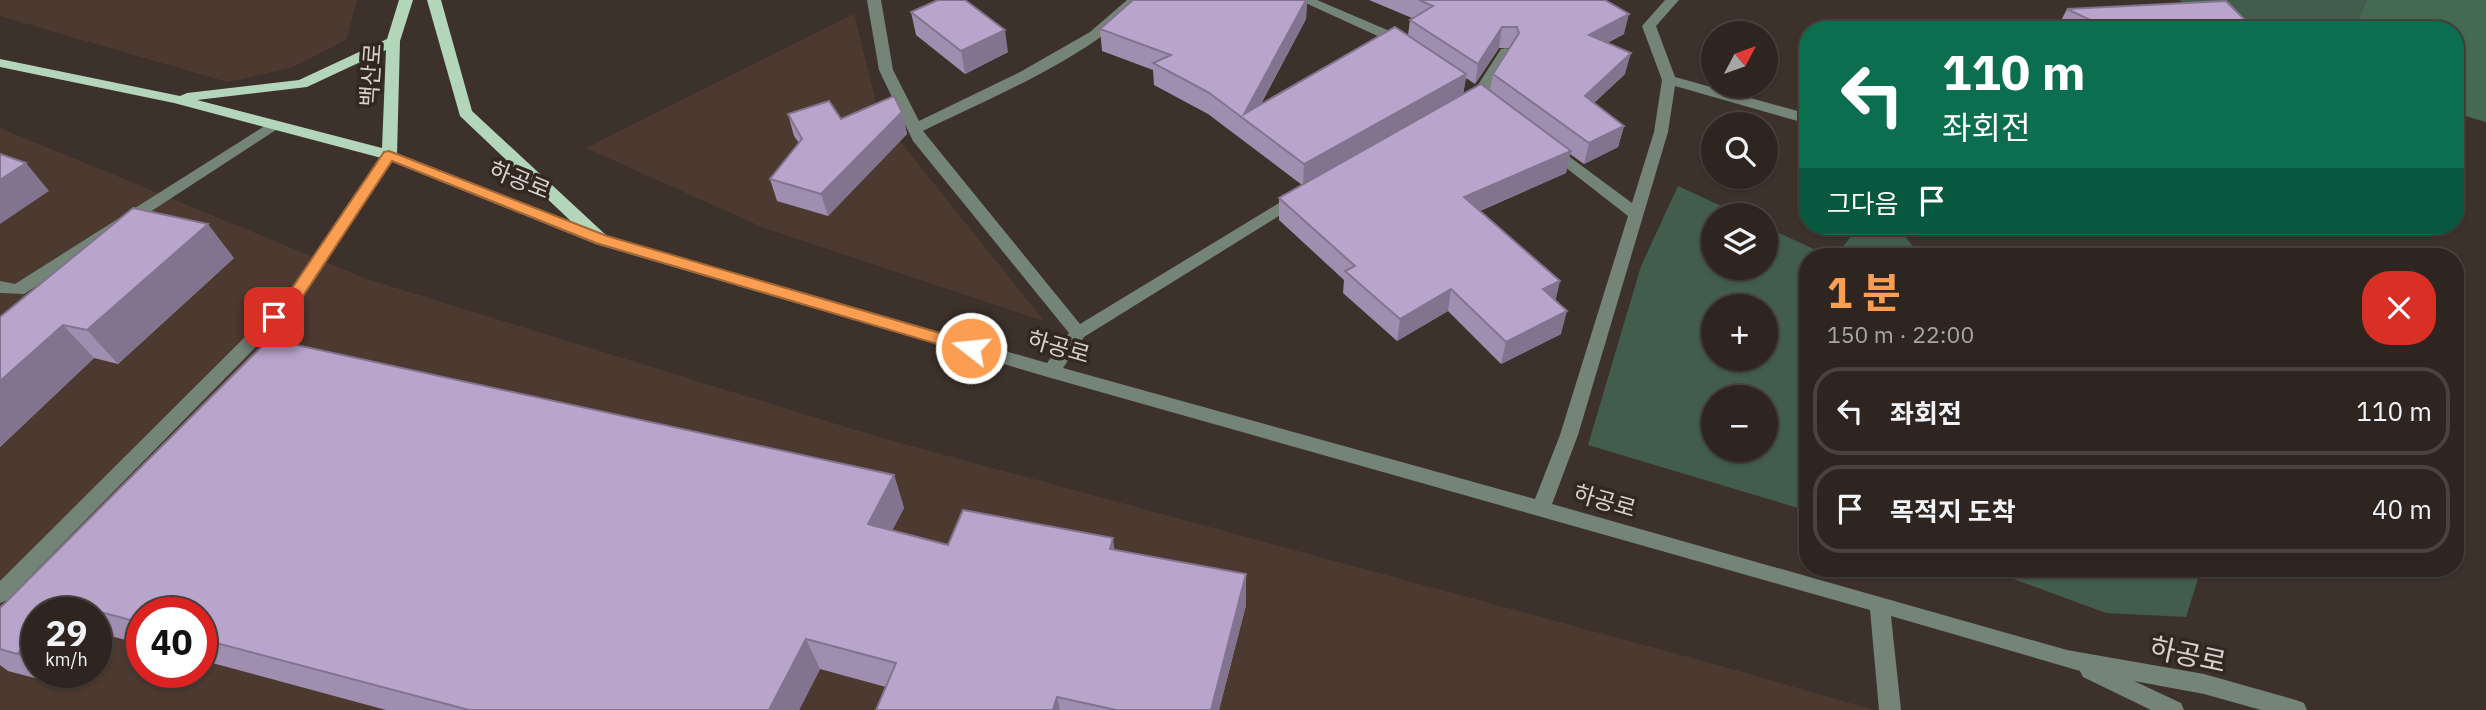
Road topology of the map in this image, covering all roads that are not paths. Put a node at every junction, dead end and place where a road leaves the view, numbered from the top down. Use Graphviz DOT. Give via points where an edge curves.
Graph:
graph roads {
  1 [pos="406,0"];
  2 [pos="434,0"];
  3 [pos="874,0"];
  4 [pos="1135,0"];
  5 [pos="1306,0"];
  6 [pos="1672,0"];
  7 [pos="393,41"];
  8 [pos="1409,51"];
  9 [pos="1506,52"];
  10 [pos="0,63"];
  11 [pos="1669,80"];
  12 [pos="175,99"];
  13 [pos="1453,110"];
  14 [pos="1799,116"];
  15 [pos="274,125"];
  16 [pos="915,129"];
  17 [pos="1538,139"];
  18 [pos="389,155"];
  19 [pos="1310,192"];
  20 [pos="1636,214"];
  21 [pos="601,240"];
  22 [pos="0,287"];
  23 [pos="1078,333"];
  24 [pos="1051,371"];
  25 [pos="1541,509"];
  26 [pos="0,594"];
  27 [pos="1880,604"];
  28 [pos="2067,659"];
  29 [pos="1890,710"];
  30 [pos="2173,710"];
  31 [pos="2296,710"];
  1 -- 7 [label="main road, 백산로"];
  2 -- 21 [label="main road" via="465,113"];
  3 -- 16 [label="street" via="886,70"];
  4 -- 16 [label="street" via="1095,35 1026,75"];
  5 -- 8 [label="street" via="1387,35"];
  6 -- 11 [label="street" via="1648,26"];
  7 -- 12 [label="main road" via="302,84"];
  7 -- 18 [label="main road, 백산로"];
  9 -- 13 [label="street" via="1476,96"];
  10 -- 12 [label="main road, 하공로"];
  11 -- 14 [label="street"];
  11 -- 20 [label="street" via="1661,132"];
  12 -- 15 [label="main road, 하공로"];
  15 -- 18 [label="main road, 하공로"];
  15 -- 22 [label="street" via="18,290"];
  16 -- 23 [label="street"];
  17 -- 20 [label="street"];
  18 -- 21 [label="street, 하공로"];
  18 -- 26 [label="street" via="294,298"];
  19 -- 23 [label="street"];
  20 -- 25 [label="street" via="1569,435"];
  21 -- 24 [label="street, 하공로"];
  23 -- 24 [label="street"];
  24 -- 25 [label="street, 하공로"];
  25 -- 27 [label="street, 하공로"];
  27 -- 28 [label="street, 하공로"];
  27 -- 29 [label="street"];
  28 -- 30 [label="street, 하공로"];
  28 -- 31 [label="street, 하공로" via="2204,684"];
}
